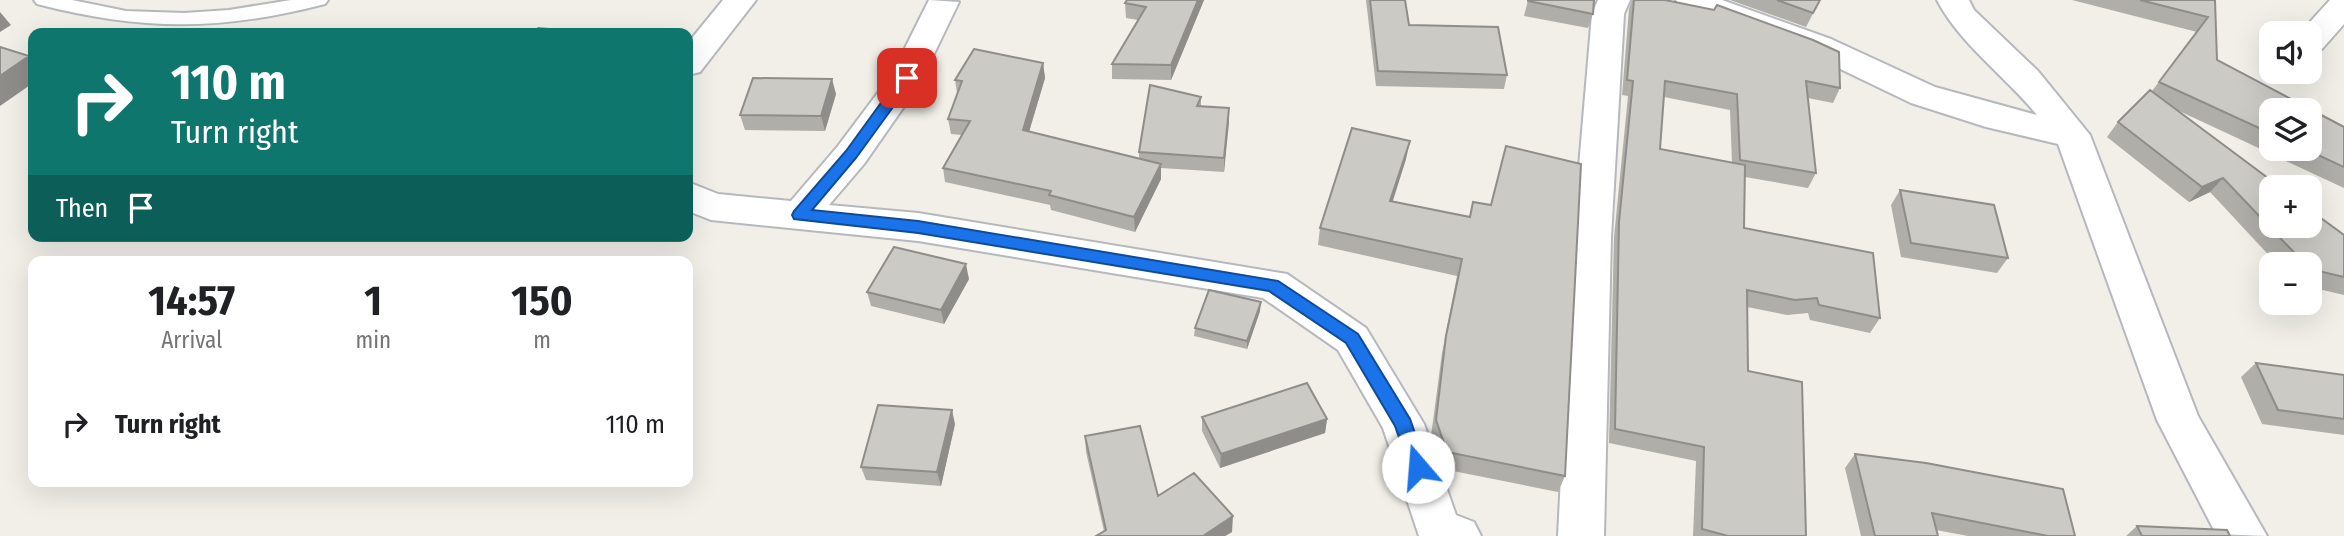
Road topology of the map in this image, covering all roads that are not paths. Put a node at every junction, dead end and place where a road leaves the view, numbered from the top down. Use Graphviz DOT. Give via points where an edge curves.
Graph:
graph roads {
  1 [pos="44,0"];
  2 [pos="318,0"];
  3 [pos="740,0"];
  4 [pos="1614,0"];
  5 [pos="1692,0"];
  6 [pos="1953,0"];
  7 [pos="943,2"];
  8 [pos="2344,4"];
  9 [pos="2322,29"];
  10 [pos="693,58"];
  11 [pos="2073,135"];
  12 [pos="693,198"];
  13 [pos="800,215"];
  14 [pos="1445,534"];
  15 [pos="1581,536"];
  16 [pos="2244,536"];
  1 -- 2 [label="lane" via="137,18 199,19 271,12"];
  3 -- 10 [label="street"];
  4 -- 15 [label="street" via="1608,14 1592,237"];
  5 -- 11 [label="street" via="1819,46 1923,95"];
  6 -- 11 [label="street" via="1961,15 2026,79"];
  7 -- 13 [label="street" via="907,78"];
  8 -- 9 [label="street"];
  11 -- 16 [label="street" via="2178,420"];
  12 -- 13 [label="street" via="711,207"];
  13 -- 14 [label="street" via="918,227 1273,285 1352,339 1403,424"];
}
